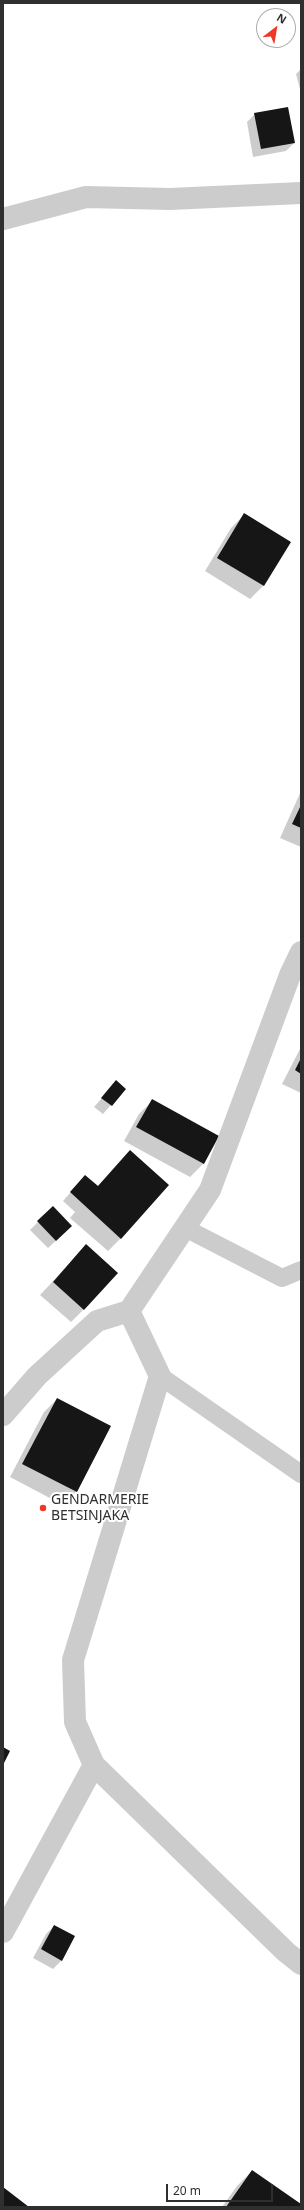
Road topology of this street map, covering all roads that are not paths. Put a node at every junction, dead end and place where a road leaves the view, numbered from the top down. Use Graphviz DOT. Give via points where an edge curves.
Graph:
graph roads {
  1 [pos="301,193"];
  2 [pos="3,219"];
  3 [pos="301,952"];
  4 [pos="185,1228"];
  5 [pos="301,1270"];
  6 [pos="129,1311"];
  7 [pos="160,1376"];
  8 [pos="3,1415"];
  9 [pos="301,1474"];
  10 [pos="94,1765"];
  11 [pos="3,1932"];
  12 [pos="301,1964"];
  1 -- 2 [label="street" via="170,199 86,197"];
  3 -- 4 [label="street" via="290,975 210,1190"];
  4 -- 5 [label="lane" via="282,1278"];
  4 -- 6 [label="street"];
  6 -- 7 [label="street"];
  6 -- 8 [label="street" via="97,1321 37,1376"];
  7 -- 9 [label="lane"];
  7 -- 10 [label="street" via="73,1660 75,1722"];
  10 -- 11 [label="street"];
  10 -- 12 [label="street"];
}
